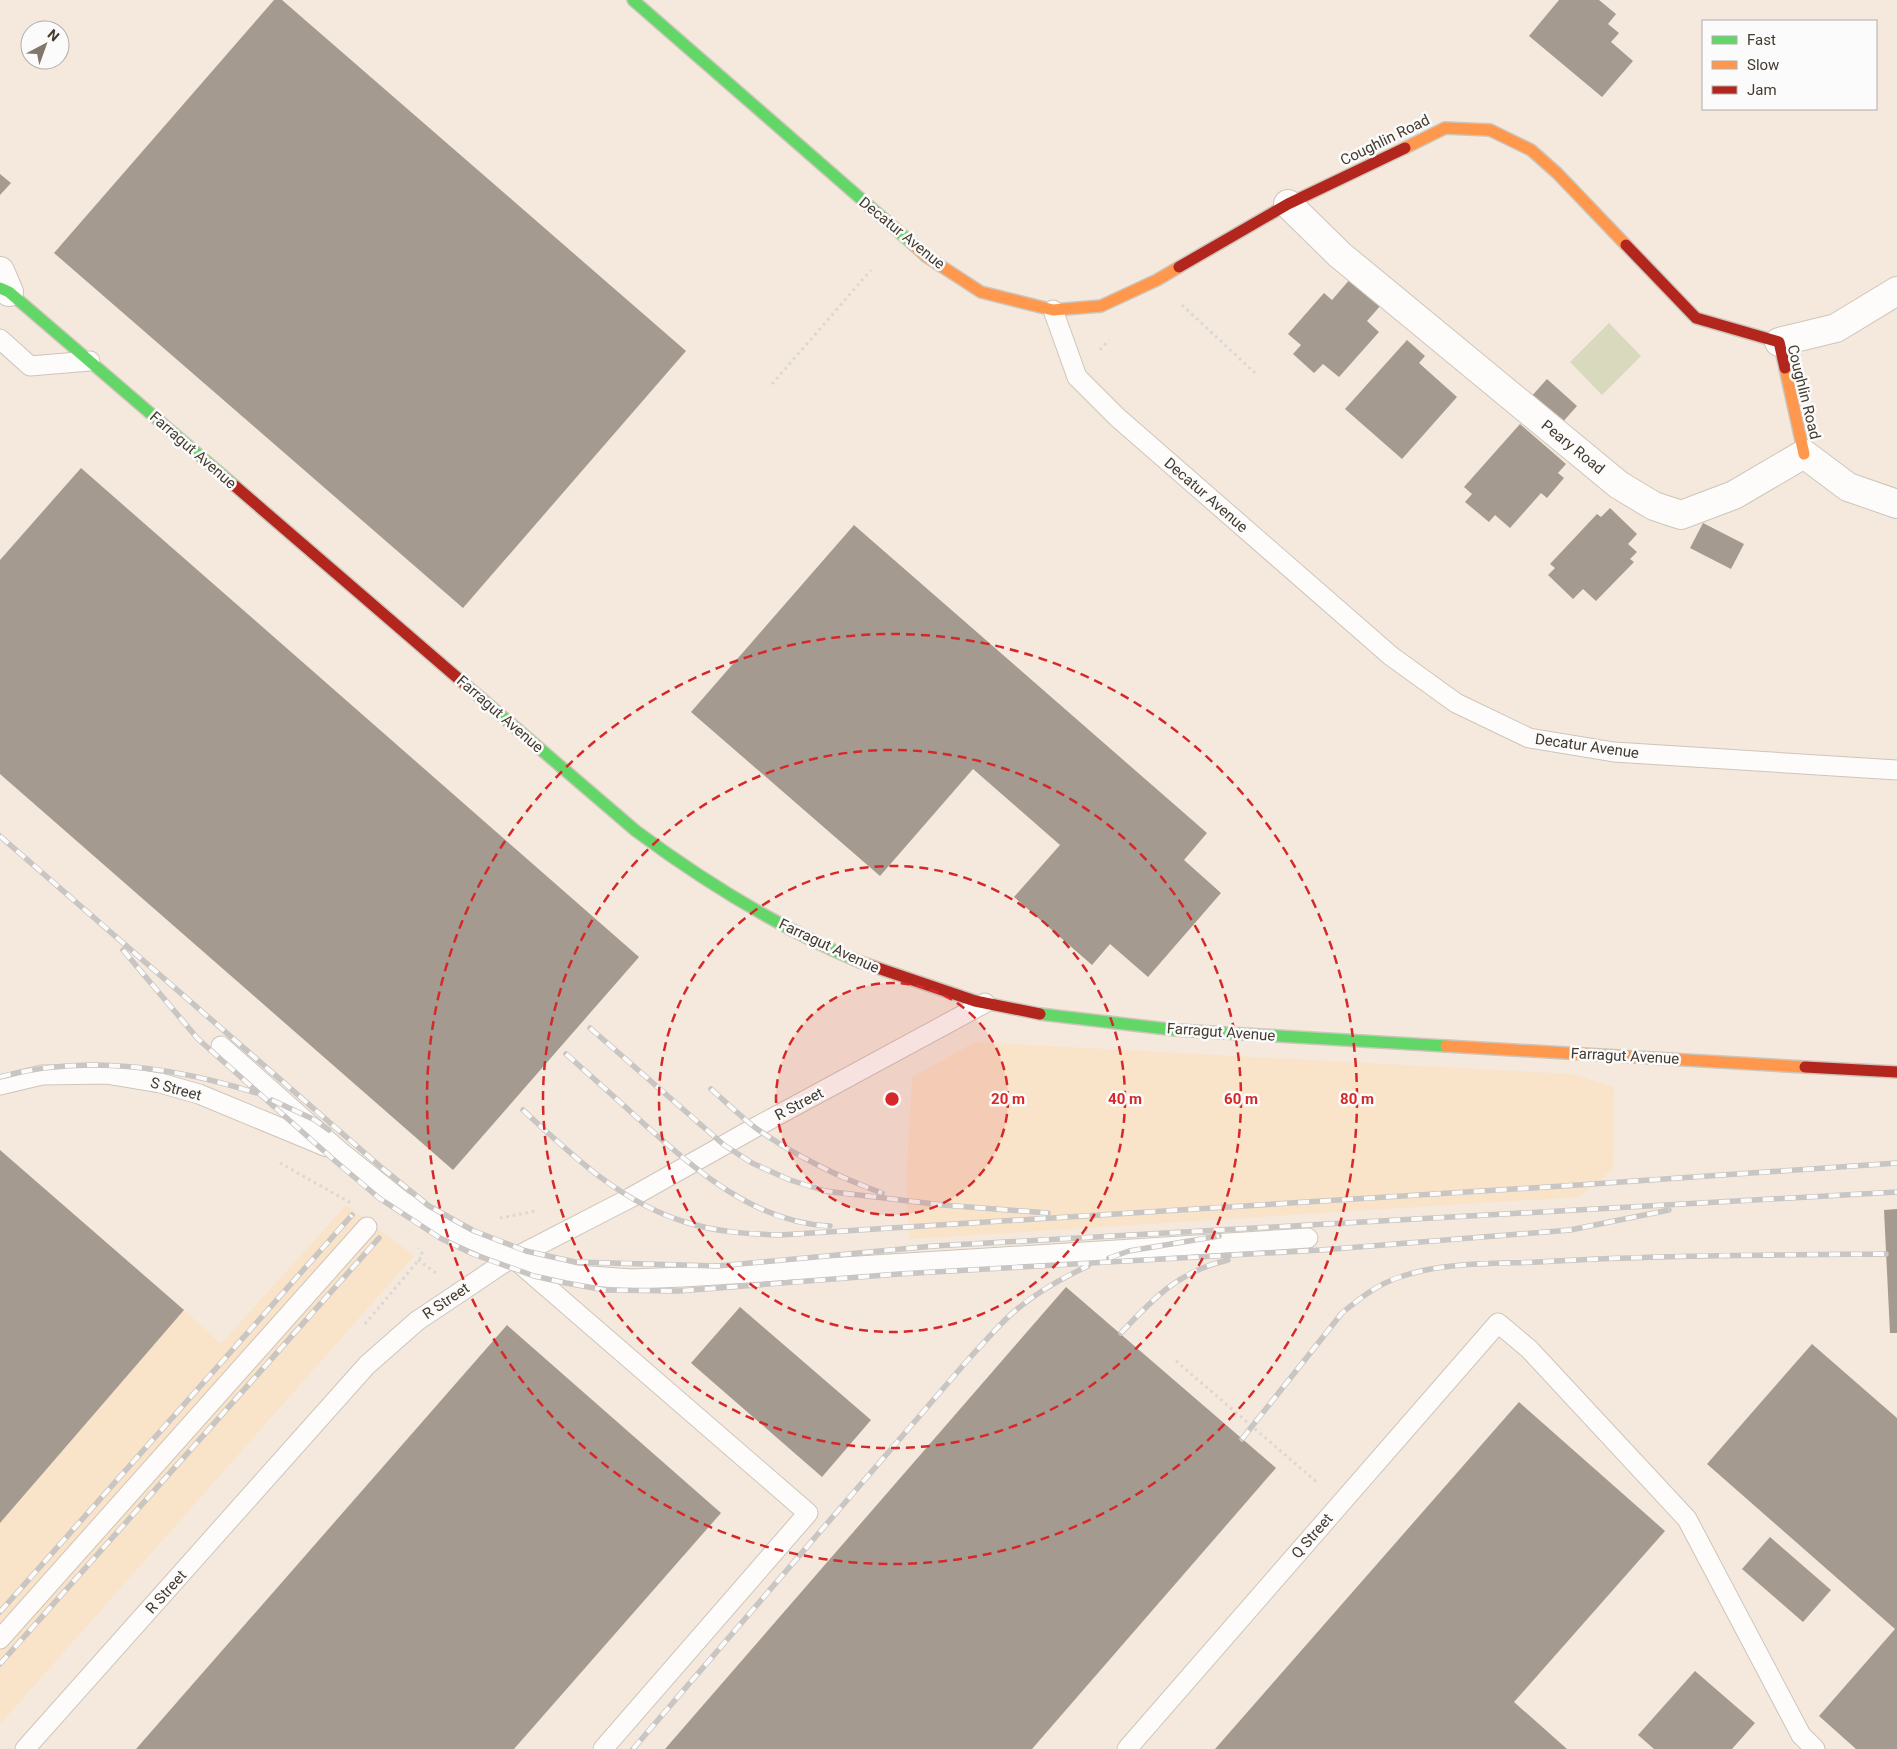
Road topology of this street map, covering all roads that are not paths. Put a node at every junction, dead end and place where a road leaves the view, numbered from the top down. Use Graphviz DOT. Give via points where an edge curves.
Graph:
graph roads {
  1 [pos="632,0"];
  2 [pos="1288,204"];
  3 [pos="3,284"];
  4 [pos="1897,291"];
  5 [pos="1053,310"];
  6 [pos="0,339"];
  7 [pos="1780,342"];
  8 [pos="90,361"];
  9 [pos="1804,454"];
  10 [pos="1897,504"];
  11 [pos="1897,770"];
  12 [pos="985,1003"];
  13 [pos="221,1046"];
  14 [pos="1897,1072"];
  15 [pos="0,1085"];
  16 [pos="342,1153"];
  17 [pos="367,1227"];
  18 [pos="1308,1238"];
  19 [pos="514,1258"];
  20 [pos="0,1639"];
  21 [pos="25,1749"];
  22 [pos="603,1749"];
  23 [pos="1127,1749"];
  24 [pos="1815,1749"];
  1 -- 5 [label="street, Decatur Avenue" via="927,257 981,292"];
  2 -- 5 [label="street, Coughlin Road" via="1157,280 1101,306"];
  2 -- 7 [label="street, Coughlin Road" via="1445,128 1490,130 1531,150 1557,173 1696,318"];
  2 -- 9 [label="street, Peary Road" via="1355,267 1619,485 1654,506 1681,515 1734,495"];
  3 -- 8 [label="street, Farragut Avenue"];
  4 -- 7 [label="street" via="1836,328"];
  5 -- 11 [label="lane, Decatur Avenue" via="1077,377 1117,417 1391,656 1456,703 1529,738 1614,752"];
  6 -- 8 [label="lane" via="30,366"];
  7 -- 9 [label="street, Coughlin Road"];
  8 -- 12 [label="street, Farragut Avenue" via="621,818 683,866 743,904 854,960"];
  9 -- 10 [label="street" via="1848,487"];
  12 -- 14 [label="street, Farragut Avenue" via="1089,1022 1176,1030"];
  12 -- 19 [label="lane, R Street"];
  13 -- 16 [label="lane"];
  15 -- 16 [label="lane, S Street" via="42,1075 106,1074 160,1083 199,1094"];
  16 -- 19 [label="lane" via="402,1201 450,1230"];
  17 -- 20 [label="lane"];
  18 -- 19 [label="lane" via="632,1279 576,1274"];
  19 -- 21 [label="lane, R Street" via="417,1321 367,1365"];
  19 -- 22 [label="lane" via="808,1513"];
  23 -- 24 [label="lane, Q Street" via="1498,1322 1529,1349 1687,1519 1801,1735"];
}
